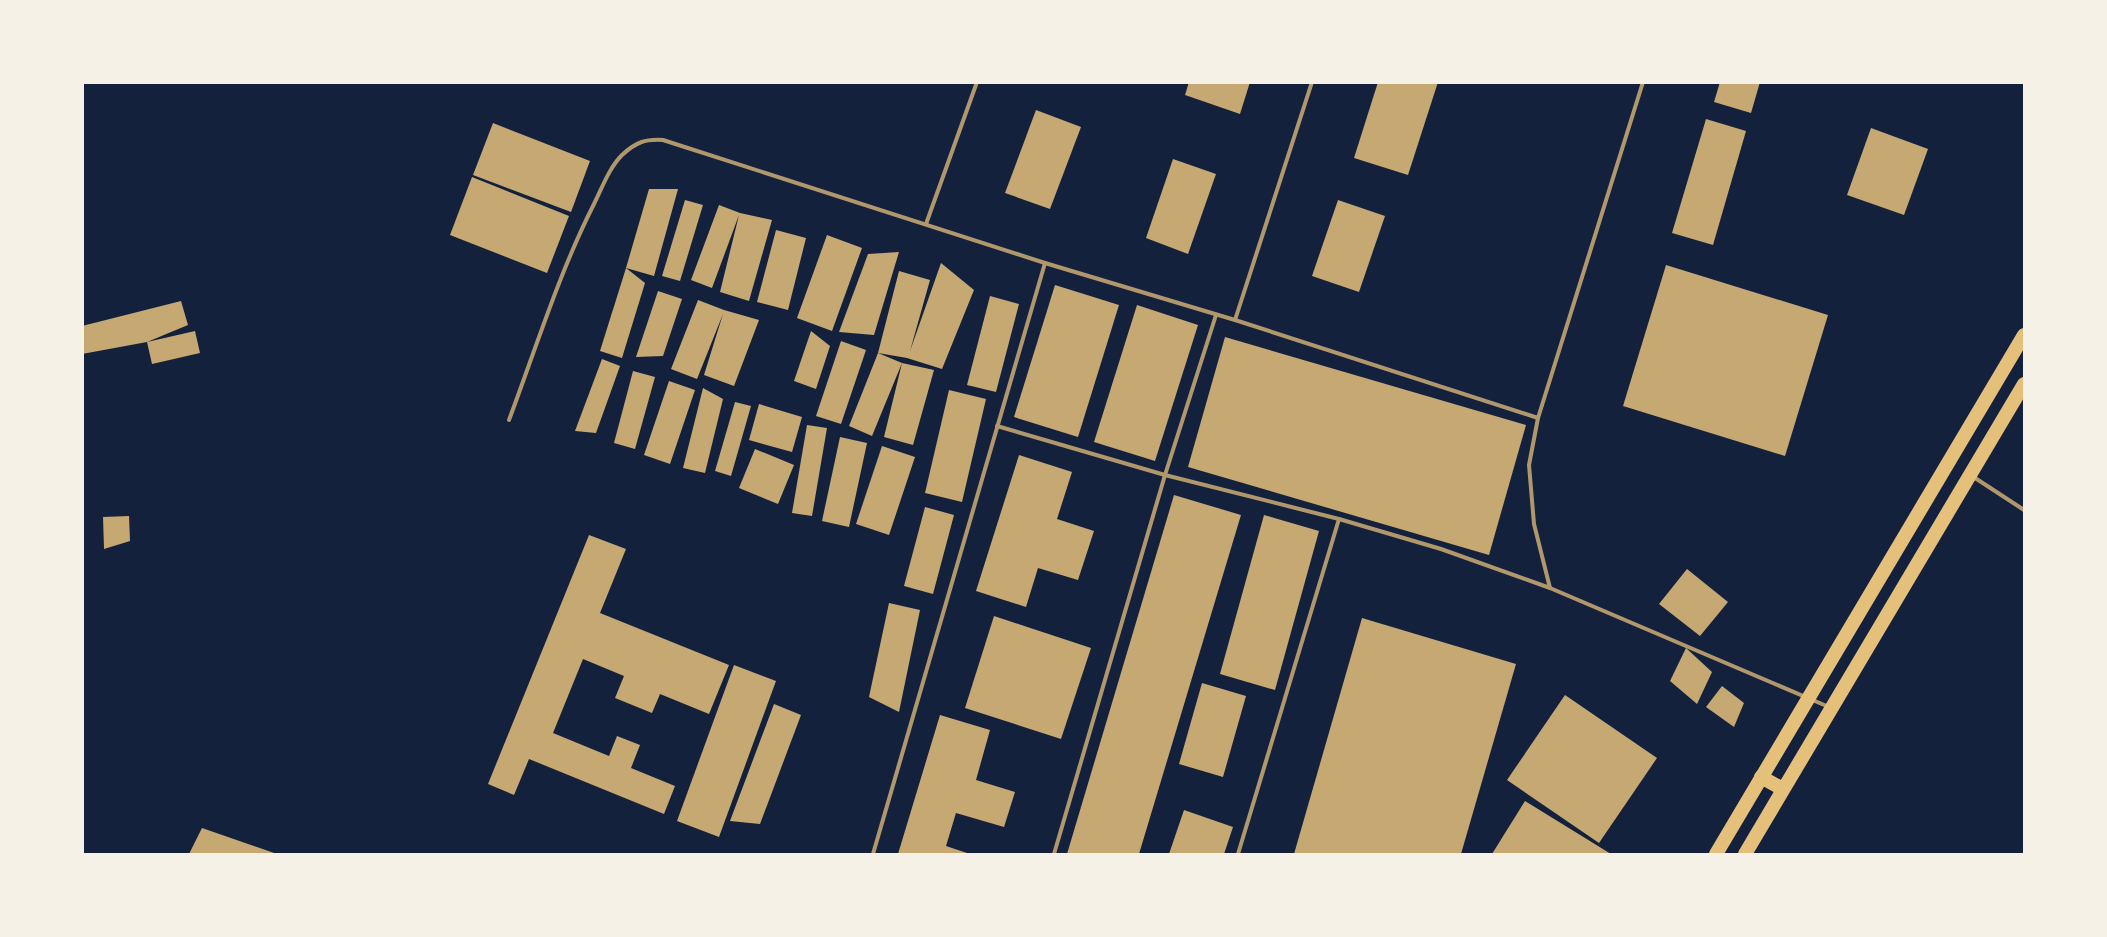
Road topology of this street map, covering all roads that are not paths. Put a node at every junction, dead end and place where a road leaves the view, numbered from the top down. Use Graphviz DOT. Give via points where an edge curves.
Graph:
graph roads {
  1 [pos="977,82"];
  2 [pos="1312,82"];
  3 [pos="1644,82"];
  4 [pos="926,224"];
  5 [pos="1045,263"];
  6 [pos="1216,315"];
  7 [pos="1235,320"];
  8 [pos="2024,335"];
  9 [pos="2024,384"];
  10 [pos="1538,418"];
  11 [pos="509,420"];
  12 [pos="997,426"];
  13 [pos="1970,475"];
  14 [pos="1164,476"];
  15 [pos="2024,510"];
  16 [pos="1339,519"];
  17 [pos="1550,588"];
  18 [pos="1809,697"];
  19 [pos="1831,708"];
  20 [pos="1762,777"];
  21 [pos="1783,789"];
  22 [pos="873,854"];
  23 [pos="1054,854"];
  24 [pos="1238,854"];
  25 [pos="1716,854"];
  26 [pos="1745,854"];
  1 -- 4 [label="lane"];
  2 -- 7 [label="lane"];
  3 -- 10 [label="lane"];
  4 -- 5 [label="lane"];
  4 -- 11 [label="lane" via="663,140 636,144 611,169 576,238"];
  5 -- 6 [label="lane"];
  5 -- 12 [label="lane"];
  6 -- 7 [label="lane"];
  6 -- 14 [label="lane"];
  7 -- 10 [label="lane"];
  8 -- 18 [label="highway"];
  9 -- 13 [label="highway"];
  10 -- 17 [label="lane" via="1529,465 1534,524"];
  12 -- 14 [label="lane"];
  12 -- 22 [label="lane"];
  13 -- 15 [label="lane"];
  13 -- 19 [label="highway"];
  14 -- 16 [label="lane"];
  14 -- 23 [label="lane"];
  16 -- 17 [label="lane" via="1441,549"];
  16 -- 24 [label="lane"];
  17 -- 18 [label="lane"];
  18 -- 19 [label="lane"];
  18 -- 20 [label="highway"];
  19 -- 21 [label="highway"];
  20 -- 21 [label="highway"];
  20 -- 25 [label="highway"];
  21 -- 26 [label="highway"];
}
